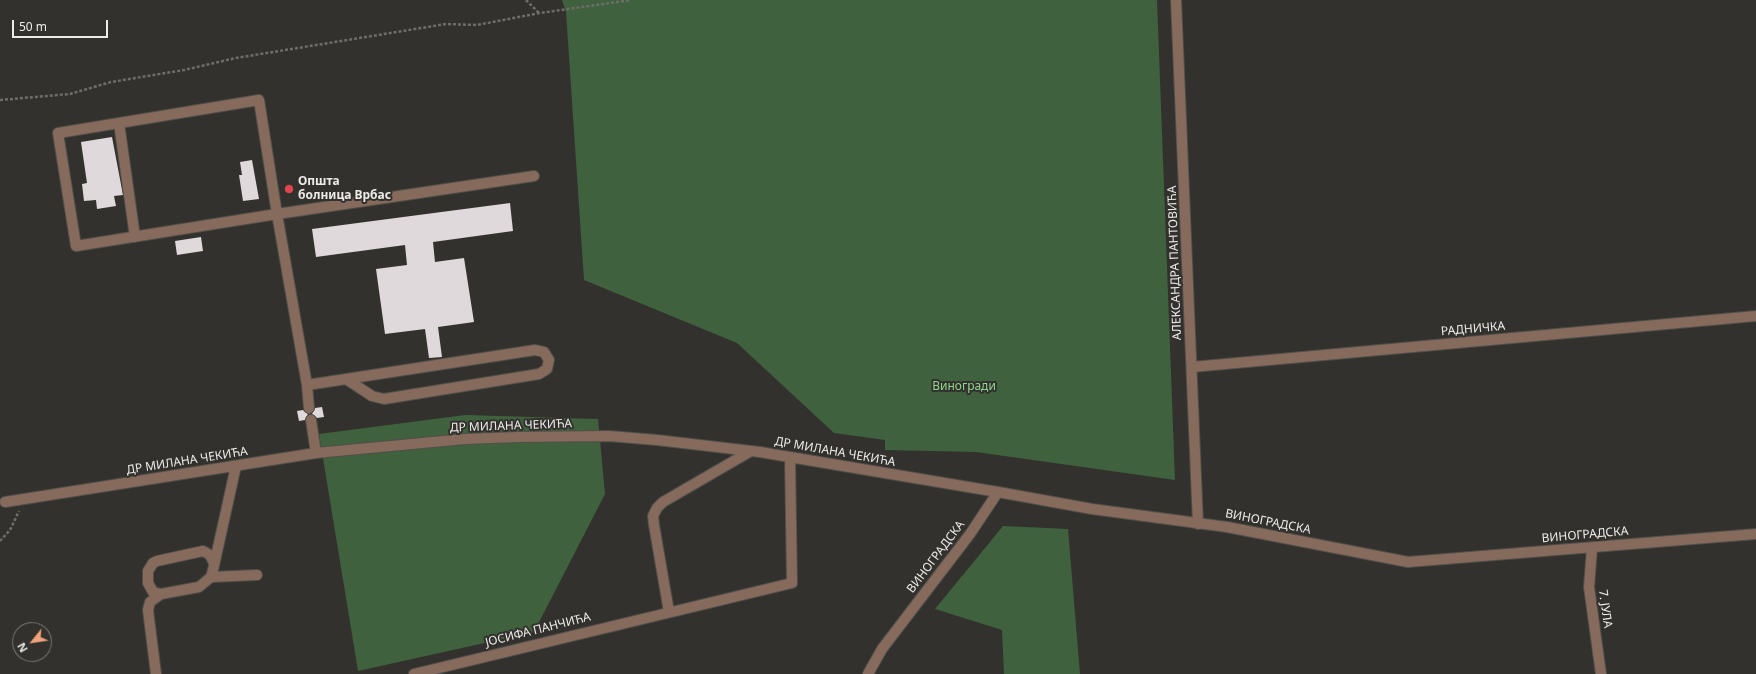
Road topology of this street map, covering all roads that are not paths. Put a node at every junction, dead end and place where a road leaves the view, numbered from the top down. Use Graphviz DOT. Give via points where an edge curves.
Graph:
graph roads {
  1 [pos="1176,0"];
  2 [pos="119,123"];
  3 [pos="534,176"];
  4 [pos="277,214"];
  5 [pos="135,237"];
  6 [pos="1756,316"];
  7 [pos="1192,367"];
  8 [pos="346,379"];
  9 [pos="306,385"];
  10 [pos="309,408"];
  11 [pos="311,420"];
  12 [pos="751,451"];
  13 [pos="316,453"];
  14 [pos="790,458"];
  15 [pos="236,466"];
  16 [pos="998,492"];
  17 [pos="5,502"];
  18 [pos="1198,524"];
  19 [pos="1756,534"];
  20 [pos="1592,548"];
  21 [pos="214,563"];
  22 [pos="257,575"];
  23 [pos="210,577"];
  24 [pos="161,594"];
  25 [pos="669,612"];
  26 [pos="156,674"];
  27 [pos="414,674"];
  28 [pos="868,674"];
  29 [pos="1601,674"];
  1 -- 7 [label="street, АЛЕКСАНДРА ПАНТОВИЋА"];
  2 -- 4 [label="street" via="259,100"];
  2 -- 5 [label="street"];
  2 -- 5 [label="street" via="58,134 76,246"];
  3 -- 4 [label="street"];
  4 -- 5 [label="street"];
  4 -- 9 [label="street"];
  6 -- 7 [label="street, РАДНИЧКА"];
  7 -- 18 [label="street, АЛЕКСАНДРА ПАНТОВИЋА"];
  8 -- 8 [label="street" via="535,350 544,352 549,360 547,369 539,374 384,398 372,396"];
  8 -- 9 [label="street"];
  9 -- 10 [label="street"];
  11 -- 13 [label="street"];
  12 -- 13 [label="street, ДР МИЛАНА ЧЕКИЋА" via="609,436 464,439"];
  12 -- 14 [label="street, ДР МИЛАНА ЧЕКИЋА"];
  12 -- 25 [label="street" via="663,502 657,508 653,516 654,525"];
  13 -- 15 [label="street, ДР МИЛАНА ЧЕКИЋА"];
  14 -- 16 [label="street, ДР МИЛАНА ЧЕКИЋА"];
  14 -- 25 [label="street, ЈОСИФА ПАНЧИЋА" via="792,584"];
  15 -- 17 [label="street, ДР МИЛАНА ЧЕКИЋА"];
  15 -- 21 [label="street"];
  16 -- 18 [label="street, ВИНОГРАДСКА"];
  16 -- 28 [label="street, ВИНОГРАДСКА" via="970,534 882,649"];
  18 -- 20 [label="street, ВИНОГРАДСКА" via="1227,527 1408,562"];
  19 -- 20 [label="street, ВИНОГРАДСКА"];
  20 -- 29 [label="street, 7. ЈУЛА" via="1588,587"];
  21 -- 23 [label="street"];
  21 -- 24 [label="street" via="210,555 203,551 156,561 148,571 148,583 153,592"];
  22 -- 23 [label="street"];
  23 -- 24 [label="street" via="199,587"];
  24 -- 26 [label="street" via="150,602 148,610"];
  25 -- 27 [label="street, ЈОСИФА ПАНЧИЋА"];
}
